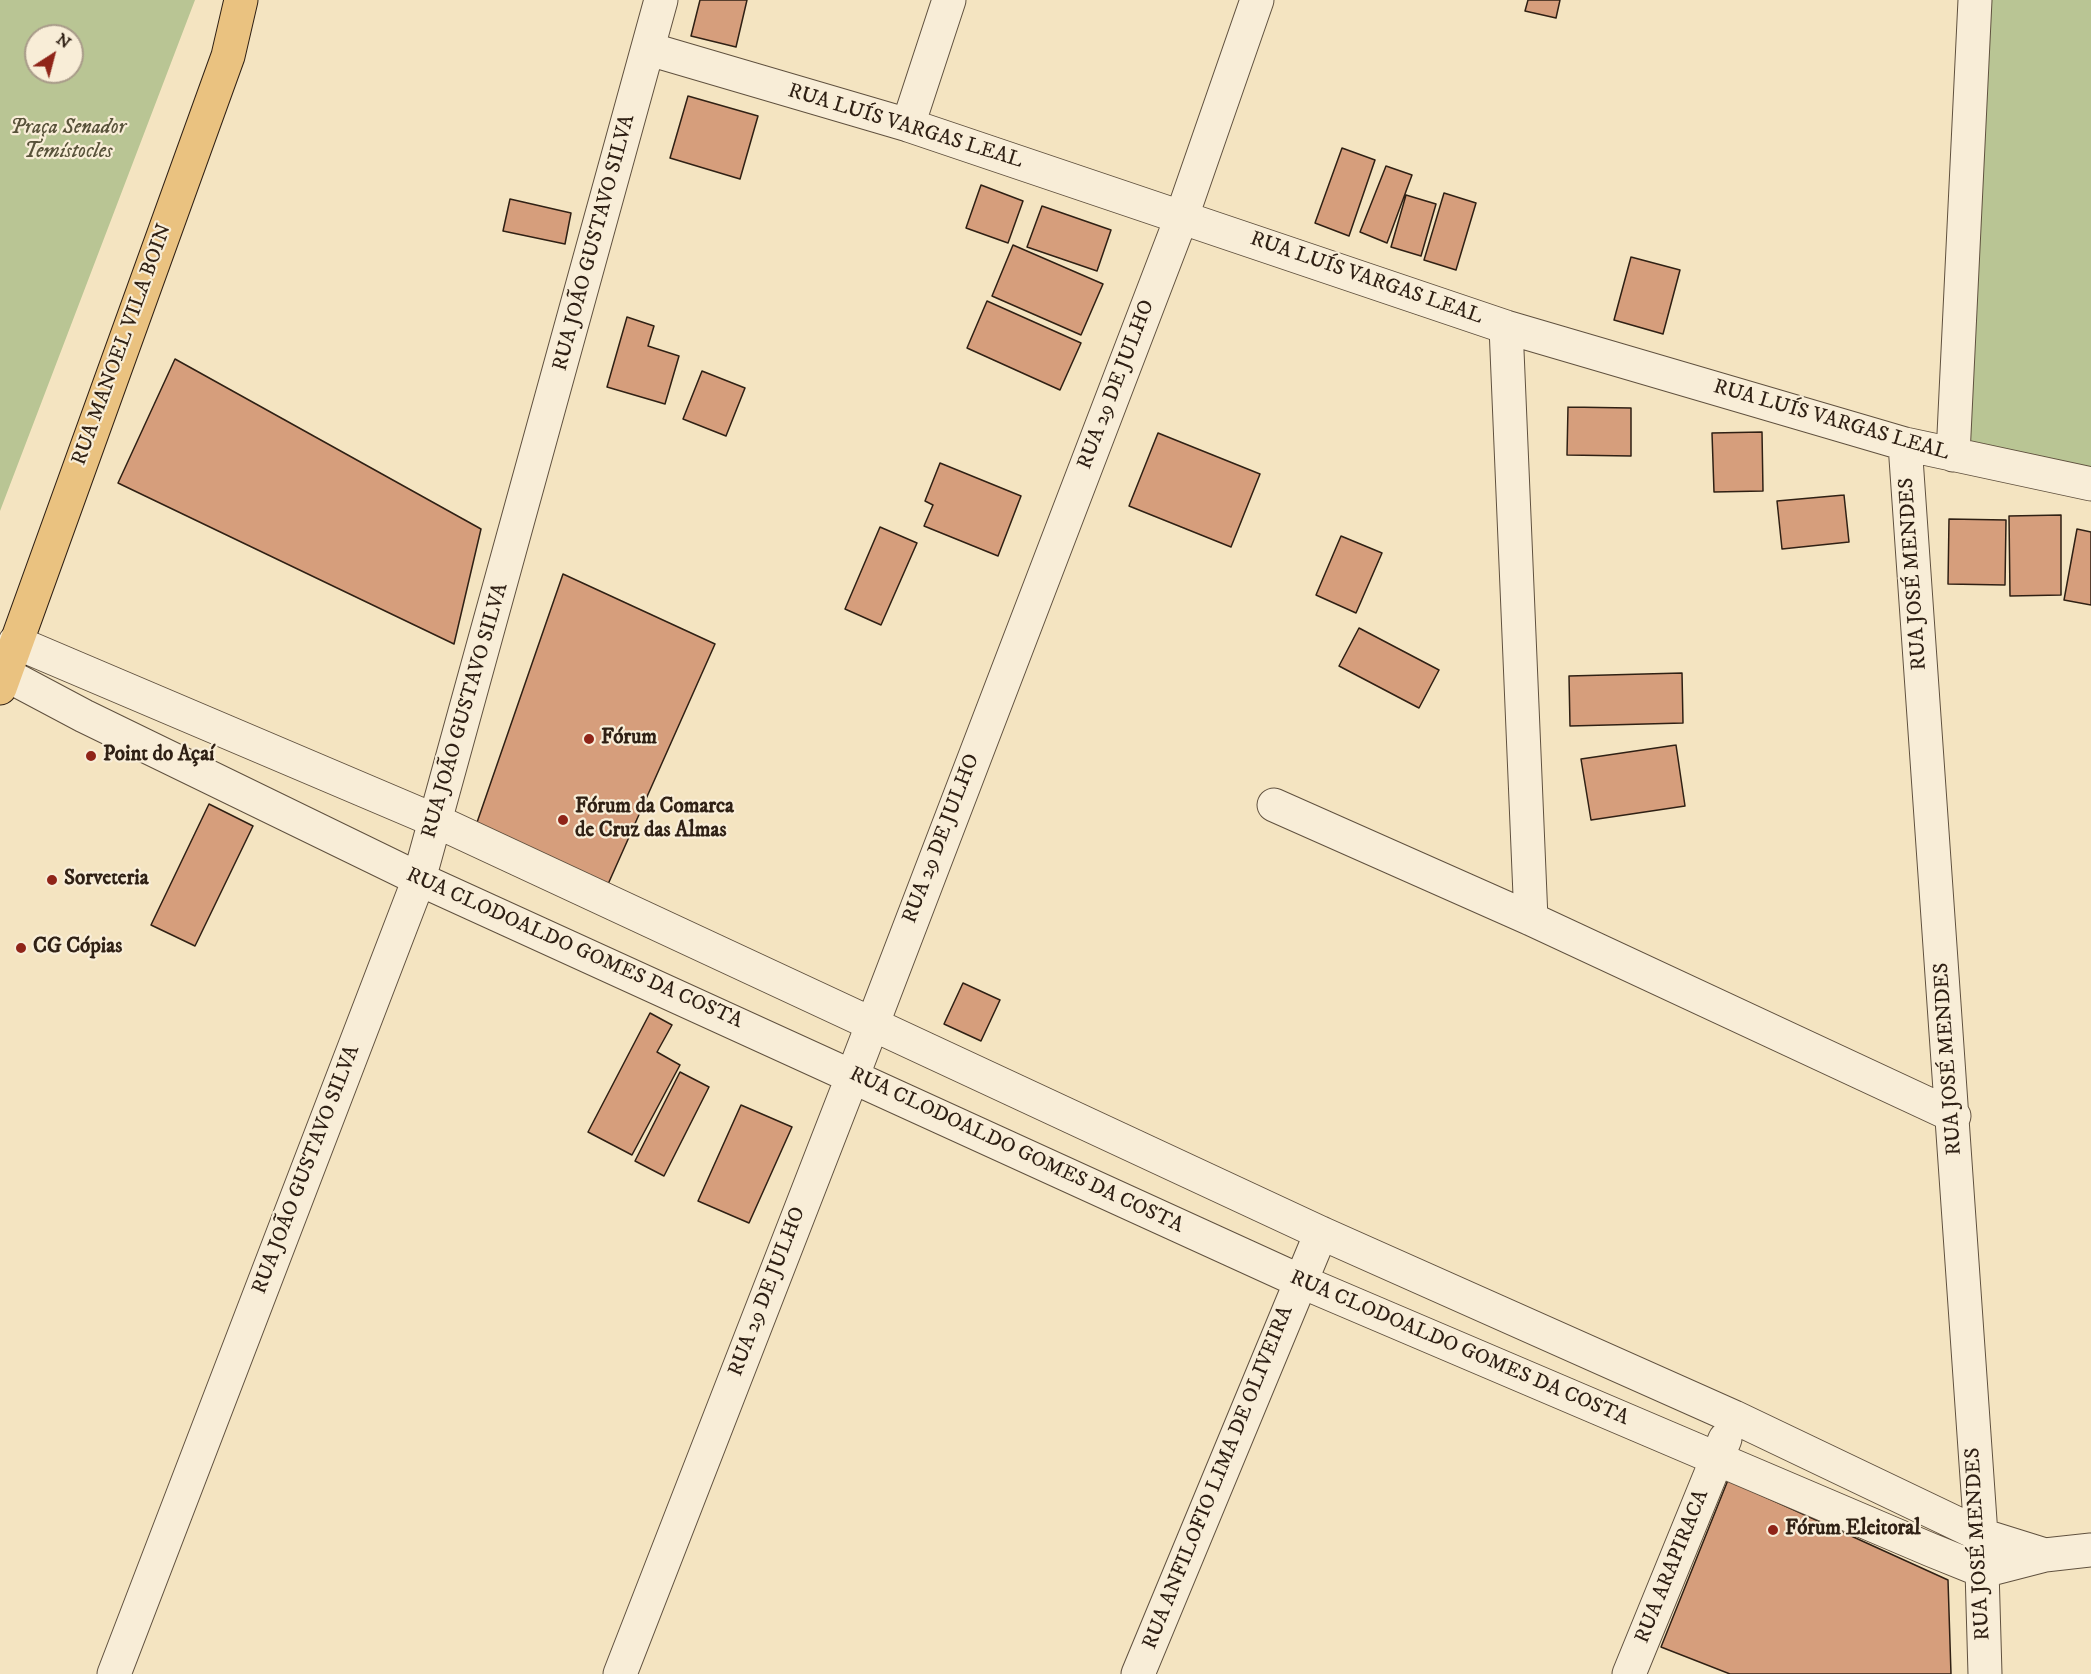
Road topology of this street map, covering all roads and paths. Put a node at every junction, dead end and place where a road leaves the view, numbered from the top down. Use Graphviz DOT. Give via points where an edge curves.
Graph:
graph roads {
  1 [pos="241,0"];
  2 [pos="661,0"];
  3 [pos="950,0"];
  4 [pos="1257,0"];
  5 [pos="1975,0"];
  6 [pos="649,50"];
  7 [pos="908,125"];
  8 [pos="1182,216"];
  9 [pos="1506,327"];
  10 [pos="1905,444"];
  11 [pos="1953,455"];
  12 [pos="2091,484"];
  13 [pos="15,642"];
  14 [pos="2,678"];
  15 [pos="1274,805"];
  16 [pos="436,821"];
  17 [pos="419,879"];
  18 [pos="1531,919"];
  19 [pos="871,1025"];
  20 [pos="853,1076"];
  21 [pos="1954,1116"];
  22 [pos="1321,1233"];
  23 [pos="1300,1281"];
  24 [pos="1734,1417"];
  25 [pos="1716,1460"];
  26 [pos="1981,1535"];
  27 [pos="2091,1550"];
  28 [pos="2045,1555"];
  29 [pos="1983,1571"];
  30 [pos="114,1674"];
  31 [pos="620,1674"];
  32 [pos="1138,1674"];
  33 [pos="1629,1674"];
  34 [pos="1984,1674"];
  1 -- 13 [label="main road, RUA MANOEL VILA BOIN" via="228,56"];
  2 -- 6 [label="street, RUA JOÃO GUSTAVO SILVA"];
  3 -- 7 [label="street"];
  4 -- 8 [label="street, RUA 29 DE JULHO"];
  5 -- 11 [label="street"];
  6 -- 7 [label="street, RUA LUÍS VARGAS LEAL"];
  6 -- 16 [label="street, RUA JOÃO GUSTAVO SILVA"];
  7 -- 8 [label="street, RUA LUÍS VARGAS LEAL"];
  8 -- 9 [label="street, RUA LUÍS VARGAS LEAL"];
  8 -- 19 [label="street, RUA 29 DE JULHO"];
  9 -- 10 [label="street, RUA LUÍS VARGAS LEAL"];
  9 -- 18 [label="street"];
  10 -- 11 [label="street, RUA LUÍS VARGAS LEAL"];
  10 -- 21 [label="street, RUA JOSÉ MENDES"];
  11 -- 12 [label="street, RUA LUÍS VARGAS LEAL"];
  13 -- 14 [label="main road, RUA MANOEL VILA BOIN"];
  13 -- 16 [label="street"];
  14 -- 17 [label="street, RUA CLODOALDO GOMES DA COSTA"];
  15 -- 18 [label="street"];
  16 -- 17 [label="street, RUA JOÃO GUSTAVO SILVA"];
  16 -- 19 [label="street"];
  17 -- 20 [label="street, RUA CLODOALDO GOMES DA COSTA"];
  17 -- 30 [label="street, RUA JOÃO GUSTAVO SILVA"];
  18 -- 21 [label="street"];
  19 -- 20 [label="street, RUA 29 DE JULHO"];
  19 -- 22 [label="street"];
  20 -- 23 [label="street, RUA CLODOALDO GOMES DA COSTA"];
  20 -- 31 [label="street, RUA 29 DE JULHO"];
  21 -- 26 [label="street, RUA JOSÉ MENDES"];
  22 -- 23 [label="street, RUA ANFILOFIO LIMA DE OLIVEIRA"];
  22 -- 24 [label="street"];
  23 -- 25 [label="street, RUA CLODOALDO GOMES DA COSTA"];
  23 -- 32 [label="street, RUA ANFILOFIO LIMA DE OLIVEIRA"];
  24 -- 25 [label="street, RUA ARAPIRACA"];
  24 -- 26 [label="street"];
  25 -- 29 [label="street, RUA CLODOALDO GOMES DA COSTA"];
  25 -- 33 [label="street, RUA ARAPIRACA"];
  26 -- 28 [label="street"];
  26 -- 29 [label="street, RUA JOSÉ MENDES"];
  27 -- 28 [label="street"];
  28 -- 29 [label="street"];
  29 -- 34 [label="street, RUA JOSÉ MENDES"];
}
